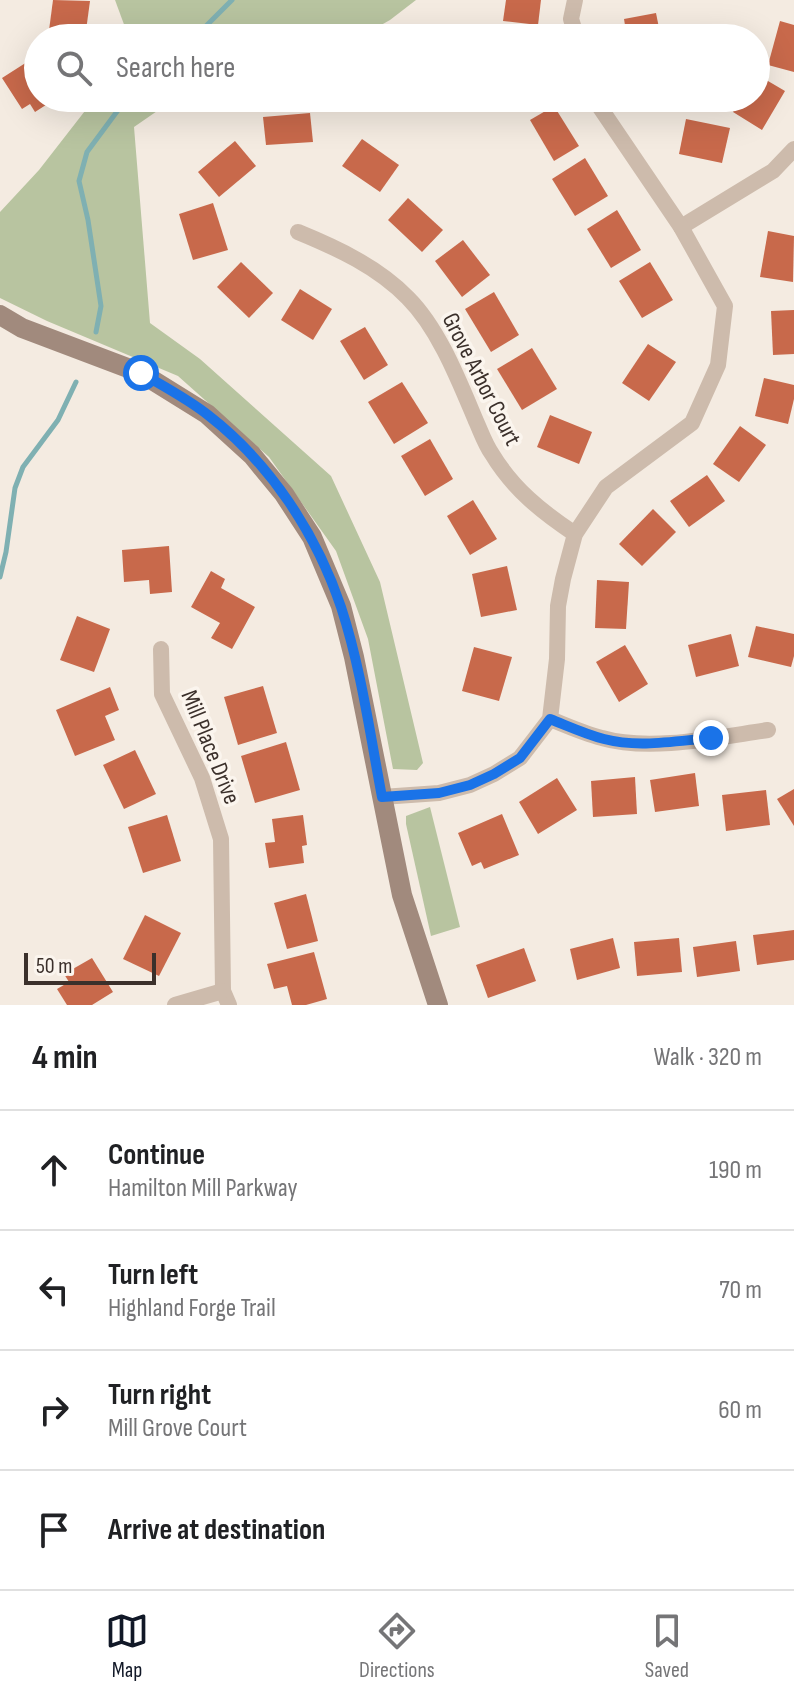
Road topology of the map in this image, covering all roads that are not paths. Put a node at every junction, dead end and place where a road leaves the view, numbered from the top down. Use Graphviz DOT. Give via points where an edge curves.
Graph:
graph roads {
  1 [pos="575,0"];
  2 [pos="573,24"];
  3 [pos="603,112"];
  4 [pos="794,149"];
  5 [pos="681,227"];
  6 [pos="298,232"];
  7 [pos="0,315"];
  8 [pos="575,534"];
  9 [pos="161,649"];
  10 [pos="550,719"];
  11 [pos="768,730"];
  12 [pos="382,797"];
  13 [pos="226,998"];
  14 [pos="175,1005"];
  15 [pos="438,1005"];
  1 -- 2 [label="street"];
  3 -- 5 [label="street"];
  4 -- 5 [label="street" via="773,171"];
  5 -- 8 [label="street" via="725,306 718,365 692,423 606,487"];
  6 -- 8 [label="street, Grove Arbor Court" via="336,248 407,297 442,349 491,454 526,499"];
  7 -- 12 [label="street" via="141,373 207,414 284,494 312,537 341,606"];
  8 -- 10 [label="street" via="558,606"];
  9 -- 13 [label="street, Mill Place Drive" via="162,694 202,778 221,839"];
  10 -- 11 [label="street" via="629,743"];
  10 -- 12 [label="street" via="520,758 494,774 439,793"];
  12 -- 15 [label="street" via="402,895"];
  13 -- 14 [label="street"];
}
